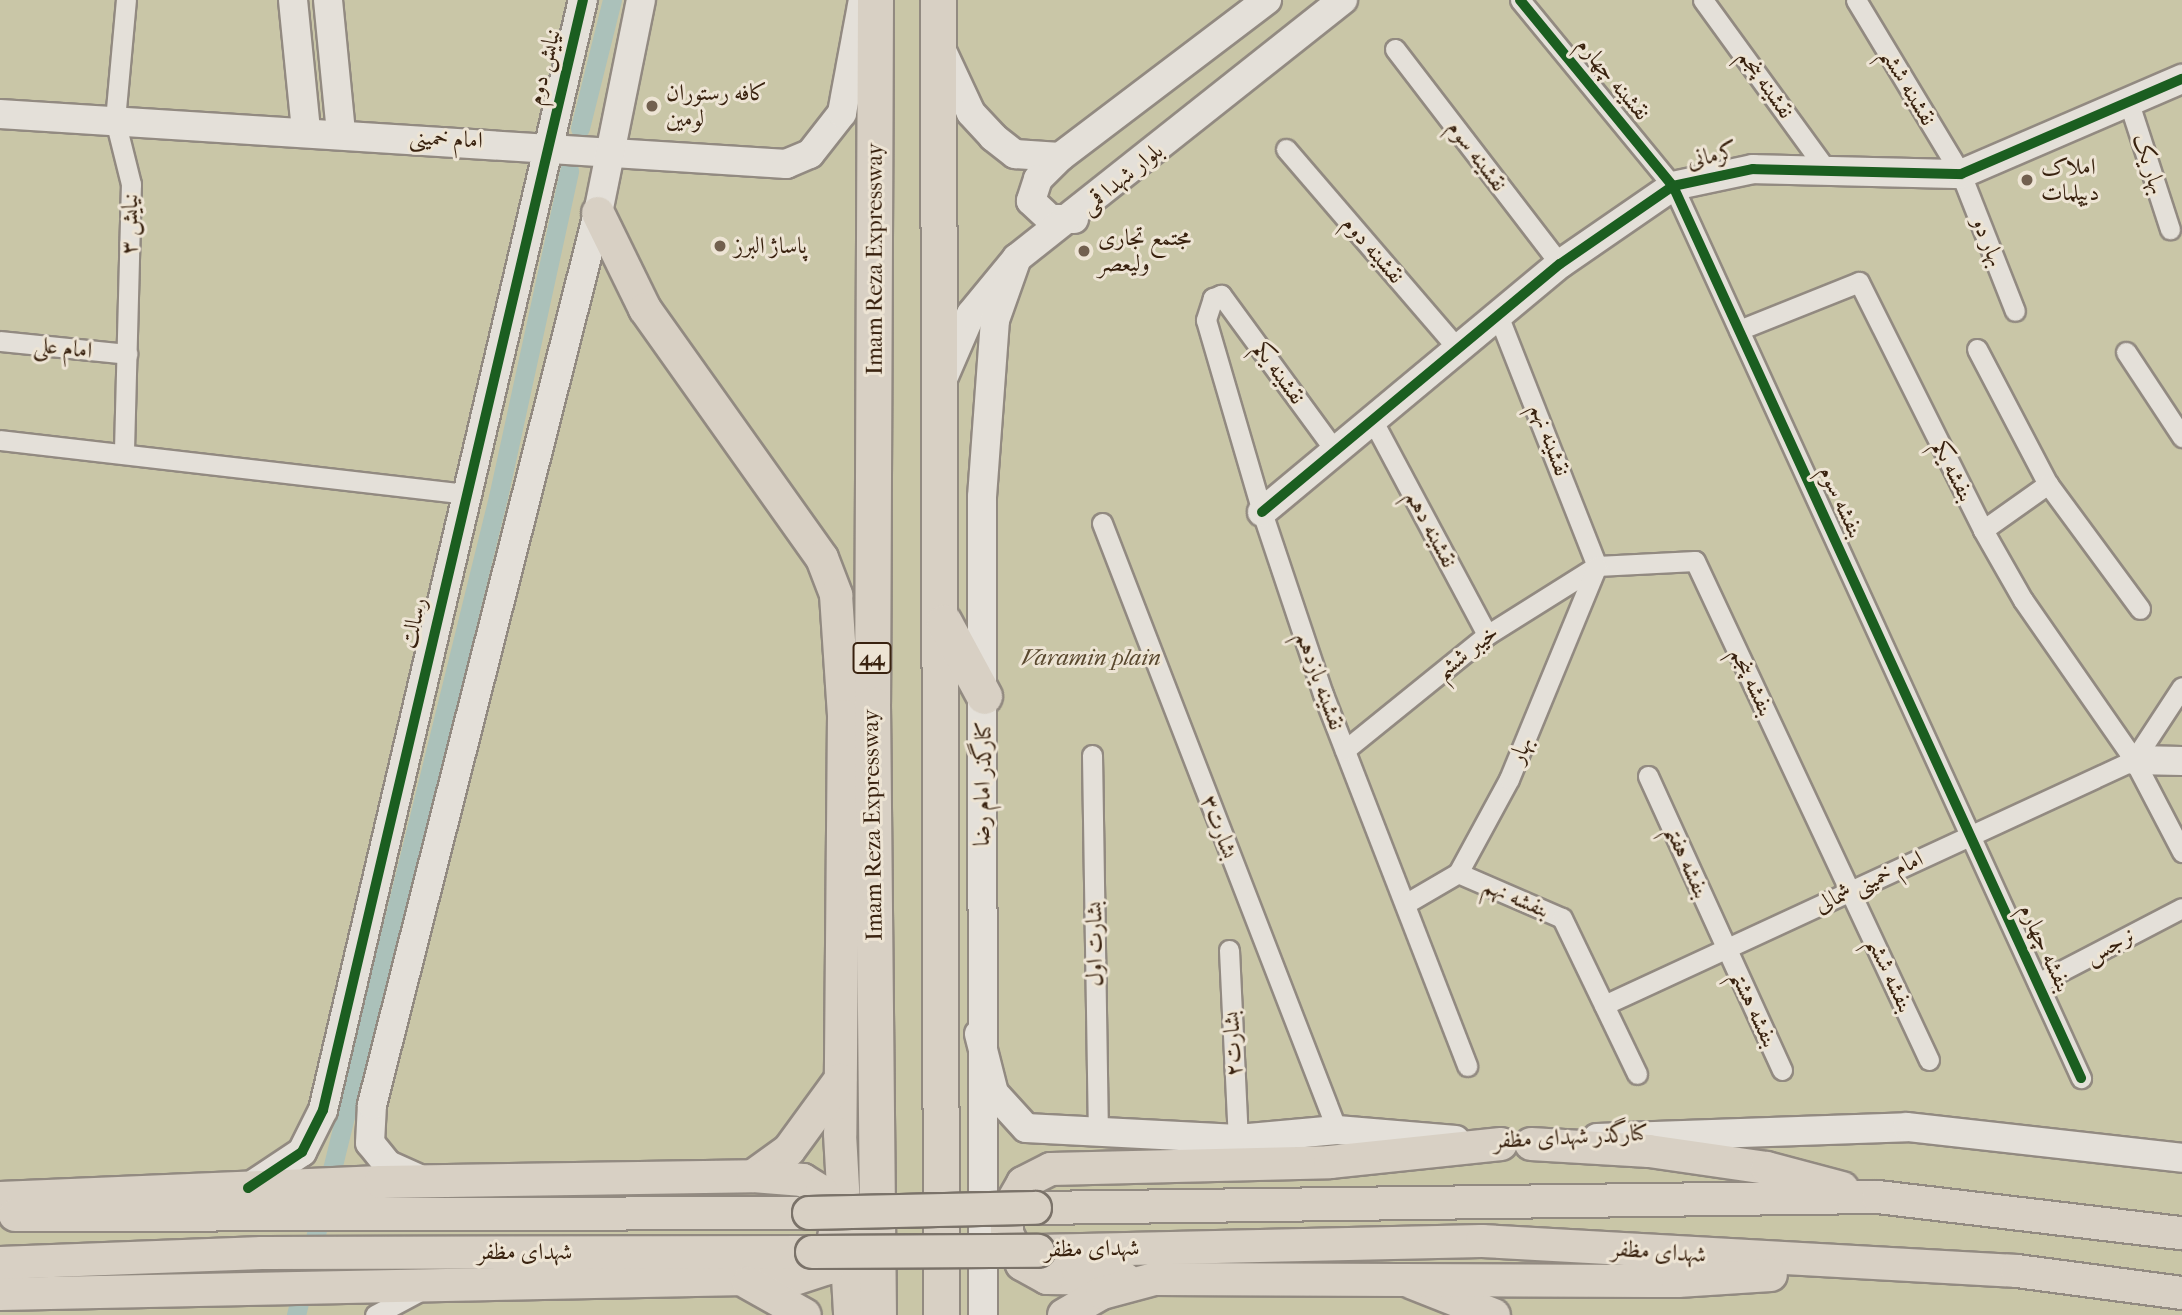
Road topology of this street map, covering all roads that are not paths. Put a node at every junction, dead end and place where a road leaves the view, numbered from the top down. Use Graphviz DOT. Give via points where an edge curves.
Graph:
graph roads {
  1 [pos="126,0"];
  2 [pos="293,0"];
  3 [pos="328,0"];
  4 [pos="583,0"];
  5 [pos="641,0"];
  6 [pos="863,0"];
  7 [pos="876,0"];
  8 [pos="938,0"];
  9 [pos="1267,0"];
  10 [pos="1343,0"];
  11 [pos="1520,0"];
  12 [pos="1703,0"];
  13 [pos="1856,0"];
  14 [pos="938,41"];
  15 [pos="1395,49"];
  16 [pos="2182,79"];
  17 [pos="2128,100"];
  18 [pos="0,114"];
  19 [pos="115,120"];
  20 [pos="306,131"];
  21 [pos="341,133"];
  22 [pos="546,144"];
  23 [pos="608,149"];
  24 [pos="1286,149"];
  25 [pos="1060,157"];
  26 [pos="1826,169"];
  27 [pos="1961,174"];
  28 [pos="1673,186"];
  29 [pos="598,213"];
  30 [pos="1074,219"];
  31 [pos="2170,229"];
  32 [pos="1017,258"];
  33 [pos="1560,264"];
  34 [pos="1222,295"];
  35 [pos="2015,311"];
  36 [pos="1499,315"];
  37 [pos="1739,330"];
  38 [pos="0,341"];
  39 [pos="1977,349"];
  40 [pos="1459,350"];
  41 [pos="2126,352"];
  42 [pos="127,355"];
  43 [pos="940,387"];
  44 [pos="1374,423"];
  45 [pos="2182,437"];
  46 [pos="0,440"];
  47 [pos="124,450"];
  48 [pos="1336,452"];
  49 [pos="2048,484"];
  50 [pos="465,494"];
  51 [pos="1262,512"];
  52 [pos="1102,523"];
  53 [pos="1983,530"];
  54 [pos="1597,566"];
  55 [pos="2140,609"];
  56 [pos="942,617"];
  57 [pos="1487,635"];
  58 [pos="2182,687"];
  59 [pos="984,696"];
  60 [pos="1345,750"];
  61 [pos="1092,755"];
  62 [pos="2134,760"];
  63 [pos="2182,761"];
  64 [pos="1648,776"];
  65 [pos="1970,835"];
  66 [pos="2182,852"];
  67 [pos="1458,873"];
  68 [pos="1850,891"];
  69 [pos="1405,904"];
  70 [pos="2182,908"];
  71 [pos="1726,948"];
  72 [pos="1229,950"];
  73 [pos="2038,984"];
  74 [pos="1604,1005"];
  75 [pos="979,1034"];
  76 [pos="1929,1059"];
  77 [pos="1467,1066"];
  78 [pos="1782,1070"];
  79 [pos="1637,1074"];
  80 [pos="2081,1078"];
  81 [pos="841,1079"];
  82 [pos="1337,1130"];
  83 [pos="1098,1133"];
  84 [pos="1238,1139"];
  85 [pos="1516,1144"];
  86 [pos="2182,1158"];
  87 [pos="753,1176"];
  88 [pos="427,1182"];
  89 [pos="266,1196"];
  90 [pos="1878,1197"];
  91 [pos="0,1198"];
  92 [pos="0,1215"];
  93 [pos="2182,1233"];
  94 [pos="0,1263"];
  95 [pos="1905,1267"];
  96 [pos="1399,1277"];
  97 [pos="1154,1279"];
  98 [pos="743,1281"];
  99 [pos="437,1283"];
  100 [pos="2182,1293"];
  101 [pos="0,1294"];
  102 [pos="375,1315"];
  103 [pos="804,1315"];
  104 [pos="850,1315"];
  105 [pos="878,1315"];
  106 [pos="942,1315"];
  107 [pos="983,1315"];
  108 [pos="1064,1315"];
  109 [pos="1494,1315"];
  1 -- 19 [label="street, نیایش ۳"];
  2 -- 20 [label="main road"];
  3 -- 21 [label="main road"];
  4 -- 22 [label="main road, نیایش دوم"];
  5 -- 23 [label="main road"];
  6 -- 23 [label="main road, امام خمینی" via="850,87 831,134 810,154 786,164"];
  7 -- 105 [label="highway, Imam Reza Expressway / 44" via="872,704"];
  8 -- 14 [label="highway"];
  9 -- 25 [label="main road"];
  10 -- 30 [label="main road, بلوار شهدا قمی"];
  11 -- 28 [label="street, نقشینه چهارم"];
  12 -- 26 [label="street, نقشینه پنجم"];
  13 -- 27 [label="street, نقشینه ششم"];
  14 -- 25 [label="main road" via="961,97 993,136 1015,154"];
  14 -- 43 [label="highway"];
  15 -- 33 [label="street, نقشینه سوم"];
  16 -- 17 [label="main road, کرمانی"];
  17 -- 27 [label="main road, کرمانی"];
  17 -- 31 [label="street, بهار یک"];
  18 -- 19 [label="main road, امام خمینی"];
  19 -- 20 [label="main road, امام خمینی"];
  19 -- 42 [label="street, نیایش ۳" via="131,184"];
  20 -- 21 [label="main road, امام خمینی"];
  21 -- 22 [label="main road, امام خمینی"];
  22 -- 23 [label="main road, امام خمینی"];
  22 -- 50 [label="main road, رسالت"];
  23 -- 29 [label="main road"];
  24 -- 40 [label="street, نقشینه دوم"];
  25 -- 30 [label="main road" via="1038,179 1031,201 1050,219"];
  26 -- 27 [label="main road, کرمانی"];
  26 -- 28 [label="main road, کرمانی" via="1753,169"];
  27 -- 35 [label="street, بهار دو"];
  28 -- 33 [label="main road, کرمانی"];
  28 -- 37 [label="street, بنفشه سوم"];
  29 -- 81 [label="main road" via="645,309 822,558 836,595 844,716"];
  29 -- 88 [label="main road" via="372,1105 370,1143 388,1165"];
  30 -- 32 [label="main road, بلوار شهدا قمی"];
  32 -- 43 [label="main road, بلوار شهدا قمی" via="971,314"];
  32 -- 59 [label="main road, کنارگذر امام رضا" via="995,320 989,363 982,497"];
  33 -- 36 [label="main road, کرمانی"];
  34 -- 48 [label="street, نقشینه یکم"];
  34 -- 51 [label="street, نقشینه یازدهم" via="1206,304 1206,320"];
  36 -- 40 [label="main road, کرمانی"];
  36 -- 54 [label="street, نقشینه نهم"];
  37 -- 53 [label="street, بنفشه یکم" via="1859,282"];
  37 -- 65 [label="street, بنفشه سوم"];
  38 -- 42 [label="street, امام علی"];
  39 -- 49 [label="street"];
  40 -- 44 [label="main road, کرمانی"];
  41 -- 45 [label="street"];
  42 -- 47 [label="street, نیایش ۳"];
  43 -- 56 [label="highway"];
  44 -- 48 [label="main road, کرمانی"];
  44 -- 57 [label="street, نقشینه دهم"];
  46 -- 47 [label="street"];
  47 -- 50 [label="street"];
  48 -- 51 [label="main road, کرمانی"];
  49 -- 53 [label="street"];
  49 -- 55 [label="street"];
  50 -- 89 [label="main road, رسالت" via="323,1110 302,1152"];
  51 -- 60 [label="street, نقشینه یازدهم"];
  52 -- 82 [label="street, بشارت۳"];
  53 -- 62 [label="street, بنفشه یکم" via="2023,600"];
  54 -- 57 [label="street, خیبر ششم"];
  54 -- 67 [label="street, بهار" via="1509,779"];
  54 -- 68 [label="street, بنفشه پنجم" via="1695,561"];
  56 -- 59 [label="highway"];
  56 -- 106 [label="highway"];
  57 -- 60 [label="street, خیبر ششم"];
  58 -- 62 [label="street"];
  59 -- 75 [label="main road, کنارگذر امام رضا"];
  60 -- 69 [label="street, نقشینه یازدهم"];
  61 -- 83 [label="street, بشارت اول"];
  62 -- 63 [label="main road"];
  62 -- 65 [label="street, امام خمینی شمالی"];
  62 -- 66 [label="street, بنفشه یکم"];
  64 -- 71 [label="street, بنفشه هفتم"];
  65 -- 68 [label="street, امام خمینی شمالی"];
  65 -- 73 [label="street, بنفشه چهارم"];
  67 -- 69 [label="street"];
  67 -- 74 [label="street, بنفشه نهم" via="1562,918"];
  68 -- 71 [label="street, امام خمینی شمالی"];
  68 -- 76 [label="street, بنفشه ششم"];
  69 -- 77 [label="street, نقشینه یازدهم"];
  70 -- 73 [label="street, نرجس"];
  71 -- 74 [label="street, امام خمینی شمالی"];
  71 -- 78 [label="street, بنفشه هشتم"];
  72 -- 84 [label="street, بشارت۲"];
  73 -- 80 [label="street, بنفشه چهارم"];
  74 -- 79 [label="street, بنفشه نهم"];
  75 -- 83 [label="main road, کنارگذر شهدای مظفر" via="1002,1109 1026,1128"];
  75 -- 107 [label="main road, کنارگذر امام رضا"];
  81 -- 87 [label="main road" via="789,1150"];
  81 -- 104 [label="main road"];
  82 -- 84 [label="main road, کنارگذر شهدای مظفر"];
  82 -- 85 [label="main road, کنارگذر شهدای مظفر"];
  83 -- 84 [label="main road, کنارگذر شهدای مظفر"];
  85 -- 86 [label="main road, کنارگذر شهدای مظفر" via="1681,1130 1907,1127"];
  85 -- 90 [label="main road" via="1767,1168"];
  85 -- 97 [label="main road" via="1330,1162 1051,1169 1023,1183 1007,1211 1007,1233 1022,1264 1047,1278"];
  87 -- 88 [label="main road"];
  87 -- 98 [label="main road" via="803,1180 822,1192 837,1222 835,1249 828,1268 797,1278"];
  88 -- 89 [label="main road" via="381,1182"];
  89 -- 90 [label="main road, شهدای مظفر, bridge" via="359,1216"];
  89 -- 91 [label="main road"];
  89 -- 92 [label="main road, شهدای مظفر"];
  90 -- 93 [label="main road, شهدای مظفر"];
  94 -- 95 [label="main road, شهدای مظفر, bridge" via="262,1254 1038,1251 1482,1241"];
  95 -- 96 [label="main road" via="1678,1281"];
  95 -- 100 [label="main road, شهدای مظفر" via="2017,1271"];
  96 -- 97 [label="main road"];
  96 -- 109 [label="main road"];
  97 -- 108 [label="main road" via="1102,1293"];
  98 -- 99 [label="main road"];
  98 -- 103 [label="main road"];
  99 -- 101 [label="main road"];
  99 -- 102 [label="street"];
}
